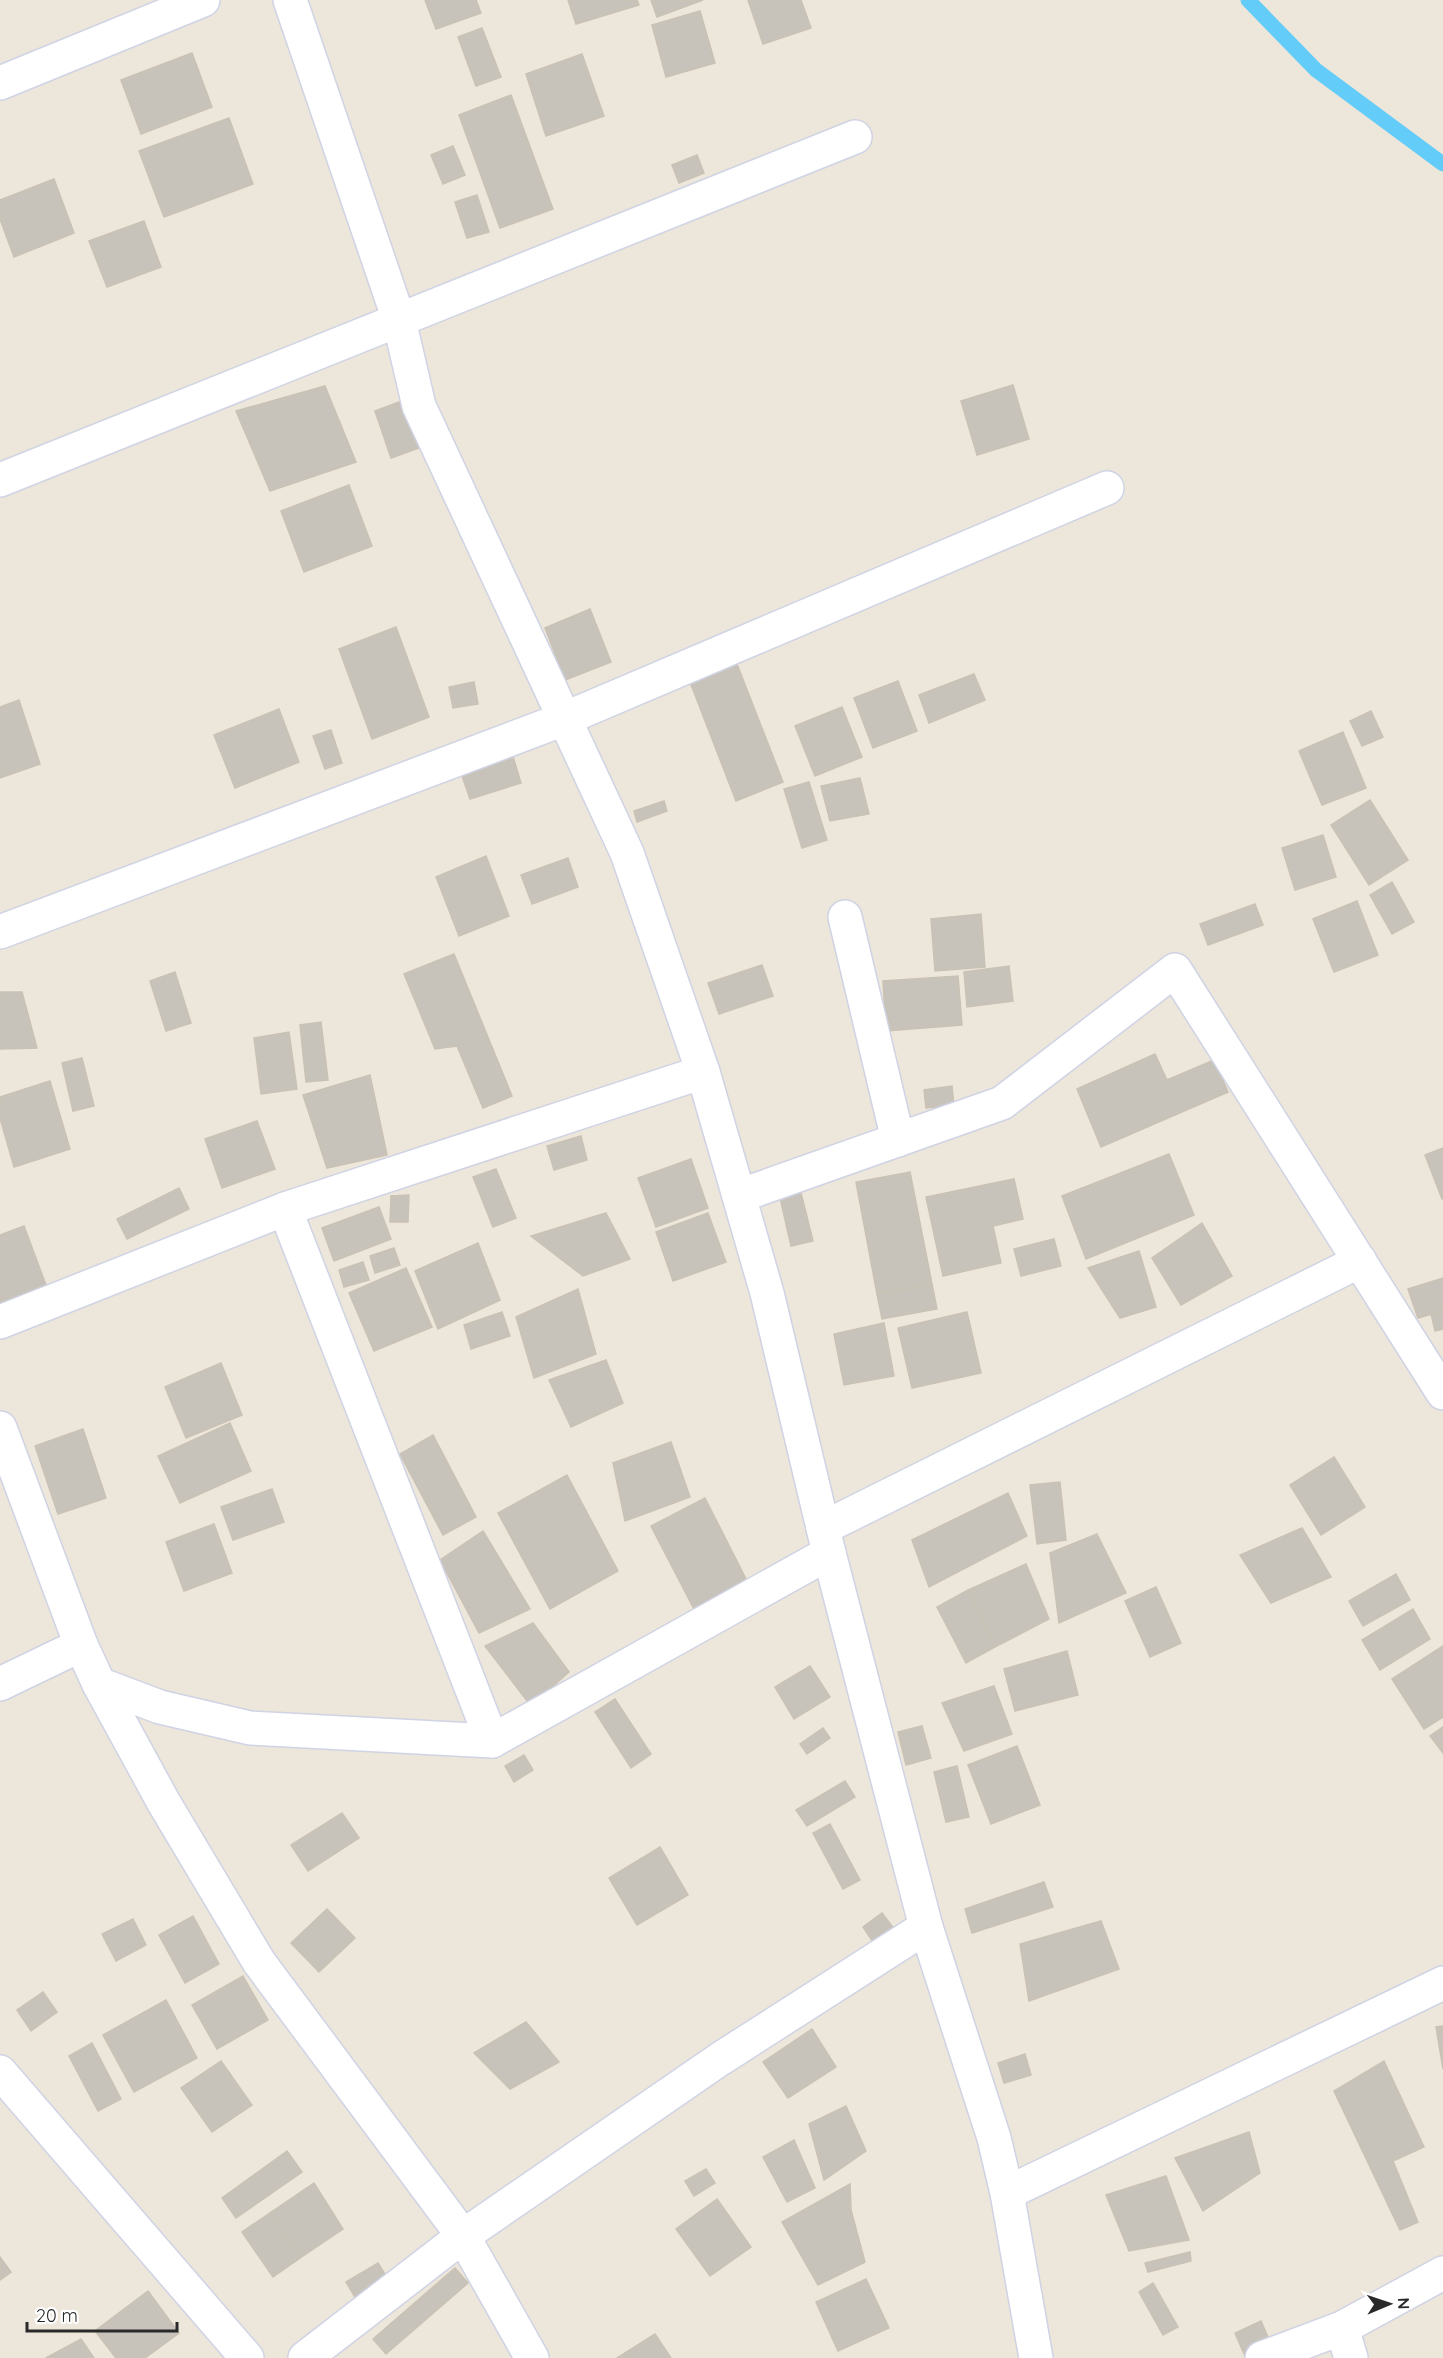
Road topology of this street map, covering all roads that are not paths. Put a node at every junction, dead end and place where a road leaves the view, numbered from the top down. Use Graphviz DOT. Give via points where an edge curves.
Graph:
graph roads {
  1 [pos="203,0"];
  2 [pos="290,0"];
  3 [pos="0,84"];
  4 [pos="855,137"];
  5 [pos="399,320"];
  6 [pos="0,480"];
  7 [pos="1107,488"];
  8 [pos="564,719"];
  9 [pos="845,917"];
  10 [pos="0,932"];
  11 [pos="703,1072"];
  12 [pos="898,1140"];
  13 [pos="739,1196"];
  14 [pos="285,1209"];
  15 [pos="1360,1261"];
  16 [pos="0,1322"];
  17 [pos="1434,1363"];
  18 [pos="1443,1393"];
  19 [pos="0,1428"];
  20 [pos="826,1540"];
  21 [pos="81,1645"];
  22 [pos="0,1684"];
  23 [pos="99,1684"];
  24 [pos="492,1741"];
  25 [pos="926,1927"];
  26 [pos="1443,1983"];
  27 [pos="0,2072"];
  28 [pos="1007,2193"];
  29 [pos="464,2236"];
  30 [pos="1443,2273"];
  31 [pos="1346,2343"];
  32 [pos="247,2358"];
  33 [pos="305,2358"];
  34 [pos="532,2358"];
  35 [pos="1036,2358"];
  36 [pos="1262,2358"];
  1 -- 3 [label="street"];
  2 -- 5 [label="street"];
  4 -- 5 [label="street"];
  5 -- 6 [label="street"];
  5 -- 8 [label="street" via="418,406"];
  7 -- 8 [label="street"];
  8 -- 10 [label="street"];
  8 -- 11 [label="street" via="627,853"];
  9 -- 12 [label="street"];
  11 -- 13 [label="street"];
  11 -- 14 [label="street"];
  12 -- 13 [label="street"];
  12 -- 15 [label="street" via="1002,1103 1174,970"];
  13 -- 20 [label="street" via="767,1293"];
  14 -- 16 [label="street"];
  14 -- 24 [label="street"];
  15 -- 17 [label="street"];
  15 -- 20 [label="street"];
  17 -- 18 [label="street"];
  19 -- 21 [label="street"];
  20 -- 24 [label="street"];
  20 -- 25 [label="street"];
  21 -- 22 [label="street"];
  21 -- 23 [label="street"];
  23 -- 24 [label="street" via="160,1707 250,1728"];
  23 -- 29 [label="street" via="164,1803 260,1962"];
  25 -- 28 [label="street" via="994,2138"];
  25 -- 29 [label="street" via="720,2059"];
  26 -- 28 [label="street"];
  27 -- 32 [label="street"];
  28 -- 35 [label="street"];
  29 -- 33 [label="street"];
  29 -- 34 [label="street"];
  30 -- 31 [label="street"];
  31 -- 36 [label="street"];
}
